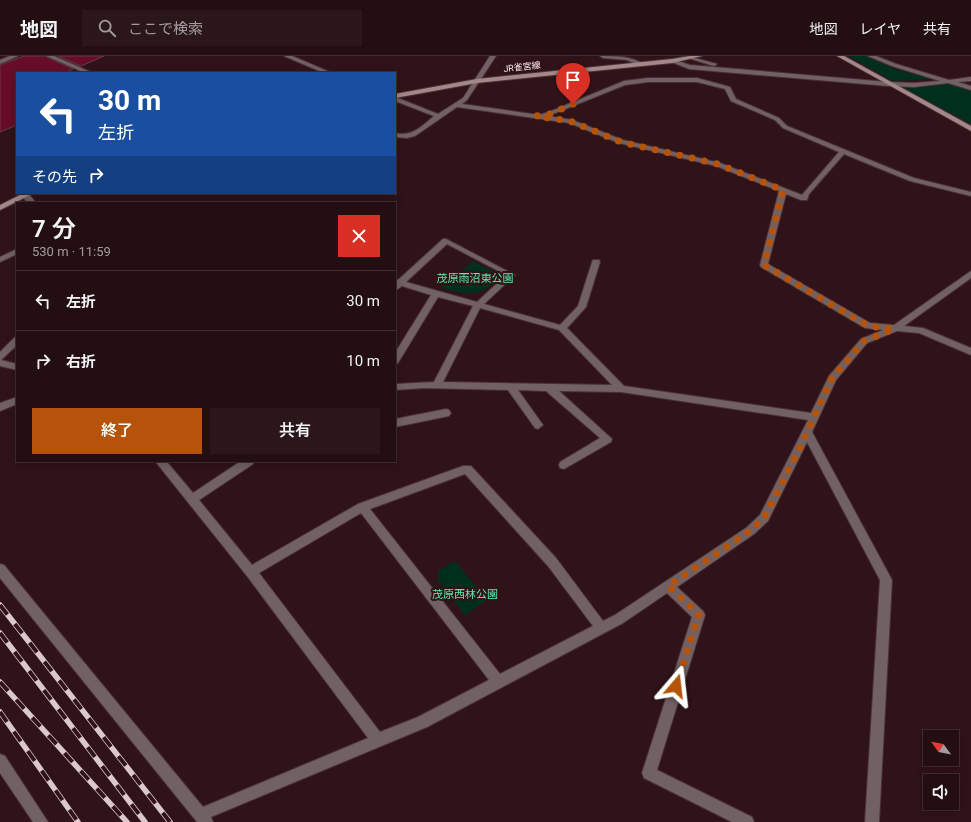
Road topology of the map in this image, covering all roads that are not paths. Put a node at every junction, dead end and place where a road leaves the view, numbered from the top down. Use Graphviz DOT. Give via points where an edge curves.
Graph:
graph roads {
  1 [pos="16,56"];
  2 [pos="49,56"];
  3 [pos="287,56"];
  4 [pos="493,56"];
  5 [pos="603,56"];
  6 [pos="840,56"];
  7 [pos="871,56"];
  8 [pos="696,57"];
  9 [pos="672,61"];
  10 [pos="0,62"];
  11 [pos="640,64"];
  12 [pos="88,72"];
  13 [pos="327,72"];
  14 [pos="839,79"];
  15 [pos="971,79"];
  16 [pos="477,81"];
  17 [pos="947,82"];
  18 [pos="888,84"];
  19 [pos="971,88"];
  20 [pos="396,96"];
  21 [pos="396,99"];
  22 [pos="456,106"];
  23 [pos="438,116"];
  24 [pos="536,116"];
  25 [pos="971,129"];
  26 [pos="396,135"];
  27 [pos="842,152"];
  28 [pos="783,190"];
  29 [pos="28,194"];
  30 [pos="971,194"];
  31 [pos="0,208"];
  32 [pos="16,252"];
  33 [pos="0,260"];
  34 [pos="596,262"];
  35 [pos="971,274"];
  36 [pos="396,284"];
  37 [pos="436,293"];
  38 [pos="477,306"];
  39 [pos="562,328"];
  40 [pos="894,329"];
  41 [pos="16,341"];
  42 [pos="971,352"];
  43 [pos="0,357"];
  44 [pos="396,360"];
  45 [pos="0,363"];
  46 [pos="16,367"];
  47 [pos="437,385"];
  48 [pos="396,386"];
  49 [pos="510,386"];
  50 [pos="548,387"];
  51 [pos="620,389"];
  52 [pos="16,400"];
  53 [pos="0,407"];
  54 [pos="446,413"];
  55 [pos="814,417"];
  56 [pos="396,423"];
  57 [pos="538,425"];
  58 [pos="808,432"];
  59 [pos="161,462"];
  60 [pos="248,462"];
  61 [pos="564,465"];
  62 [pos="192,499"];
  63 [pos="362,507"];
  64 [pos="0,569"];
  65 [pos="251,572"];
  66 [pos="668,586"];
  67 [pos="601,628"];
  68 [pos="498,682"];
  69 [pos="378,740"];
  70 [pos="0,761"];
  71 [pos="203,818"];
  72 [pos="41,822"];
  73 [pos="747,822"];
  74 [pos="872,822"];
  1 -- 10 [label="street"];
  2 -- 12 [label="street"];
  3 -- 13 [label="street"];
  4 -- 16 [label="street"];
  5 -- 11 [label="street" via="626,57"];
  6 -- 18 [label="street"];
  7 -- 17 [label="street"];
  8 -- 9 [label="street, JR雀宮線"];
  8 -- 14 [label="street" via="700,61 725,65 824,73"];
  9 -- 11 [label="street, JR雀宮線"];
  9 -- 14 [label="street" via="689,67"];
  11 -- 16 [label="street, JR雀宮線"];
  14 -- 18 [label="street"];
  15 -- 17 [label="street"];
  16 -- 20 [label="street, JR雀宮線"];
  16 -- 22 [label="street" via="465,99"];
  17 -- 18 [label="street"];
  17 -- 19 [label="street"];
  18 -- 25 [label="street"];
  21 -- 23 [label="street"];
  22 -- 23 [label="street"];
  22 -- 24 [label="street"];
  23 -- 26 [label="street" via="411,137"];
  24 -- 27 [label="street" via="550,114 624,83 648,80 697,80 728,88 733,100"];
  24 -- 28 [label="street" via="570,121 621,142 718,164"];
  27 -- 28 [label="street" via="804,198"];
  27 -- 30 [label="street" via="912,180"];
  28 -- 40 [label="street" via="764,265 868,326"];
  29 -- 31 [label="street"];
  32 -- 33 [label="street"];
  34 -- 39 [label="street" via="582,307"];
  35 -- 40 [label="street"];
  36 -- 37 [label="street"];
  36 -- 38 [label="street" via="446,241 511,276"];
  37 -- 38 [label="street"];
  37 -- 44 [label="street"];
  38 -- 39 [label="street"];
  38 -- 47 [label="street"];
  39 -- 51 [label="street"];
  40 -- 42 [label="street" via="920,330"];
  40 -- 55 [label="street" via="864,341 832,378"];
  41 -- 43 [label="street"];
  45 -- 46 [label="street"];
  47 -- 48 [label="street"];
  47 -- 49 [label="street"];
  49 -- 50 [label="street"];
  49 -- 57 [label="street"];
  50 -- 51 [label="street"];
  50 -- 61 [label="street" via="607,439"];
  51 -- 55 [label="street"];
  52 -- 53 [label="street"];
  54 -- 56 [label="street"];
  55 -- 58 [label="street"];
  58 -- 66 [label="street" via="764,518 750,531"];
  58 -- 74 [label="street" via="886,580"];
  59 -- 62 [label="street"];
  60 -- 62 [label="street"];
  62 -- 65 [label="street"];
  63 -- 65 [label="street"];
  63 -- 67 [label="street" via="467,469 552,562"];
  63 -- 68 [label="street"];
  64 -- 71 [label="street"];
  65 -- 69 [label="street"];
  66 -- 67 [label="street"];
  66 -- 73 [label="street" via="699,614 649,773"];
  67 -- 68 [label="street"];
  68 -- 69 [label="street" via="422,722"];
  69 -- 71 [label="street"];
  70 -- 72 [label="street"];
}
